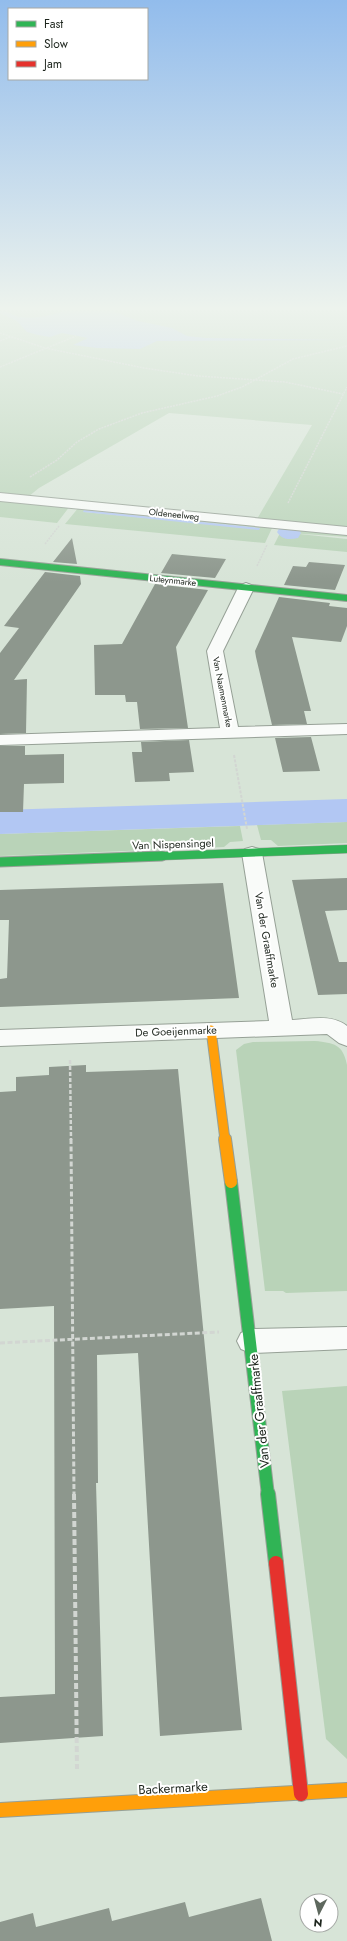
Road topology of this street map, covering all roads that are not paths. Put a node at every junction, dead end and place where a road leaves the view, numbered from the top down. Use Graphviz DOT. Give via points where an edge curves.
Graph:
graph roads {
  1 [pos="0,497"];
  2 [pos="347,531"];
  3 [pos="0,562"];
  4 [pos="246,588"];
  5 [pos="347,598"];
  6 [pos="347,729"];
  7 [pos="230,733"];
  8 [pos="0,740"];
  9 [pos="250,844"];
  10 [pos="347,849"];
  11 [pos="0,862"];
  12 [pos="282,1027"];
  13 [pos="211,1030"];
  14 [pos="0,1038"];
  15 [pos="347,1038"];
  16 [pos="251,1336"];
  17 [pos="347,1338"];
  18 [pos="347,1790"];
  19 [pos="301,1794"];
  20 [pos="0,1810"];
  1 -- 2 [label="street, Oldeneelweg"];
  3 -- 4 [label="street, Luteynmarke"];
  4 -- 5 [label="street, Luteynmarke"];
  4 -- 7 [label="street, Van Naamenmarke" via="214,651"];
  6 -- 7 [label="street"];
  7 -- 8 [label="street"];
  9 -- 10 [label="street, Van Nispensingel"];
  9 -- 11 [label="street, Van Nispensingel"];
  9 -- 12 [label="street, Van der Graaffmarke"];
  12 -- 13 [label="street, De Goeijenmarke"];
  12 -- 15 [label="street, De Goeijenmarke" via="332,1026"];
  13 -- 14 [label="street, De Goeijenmarke"];
  13 -- 16 [label="street, Van der Graaffmarke"];
  16 -- 17 [label="street"];
  16 -- 19 [label="street, Van der Graaffmarke"];
  18 -- 19 [label="street, Backermarke"];
  19 -- 20 [label="street, Backermarke"];
}
